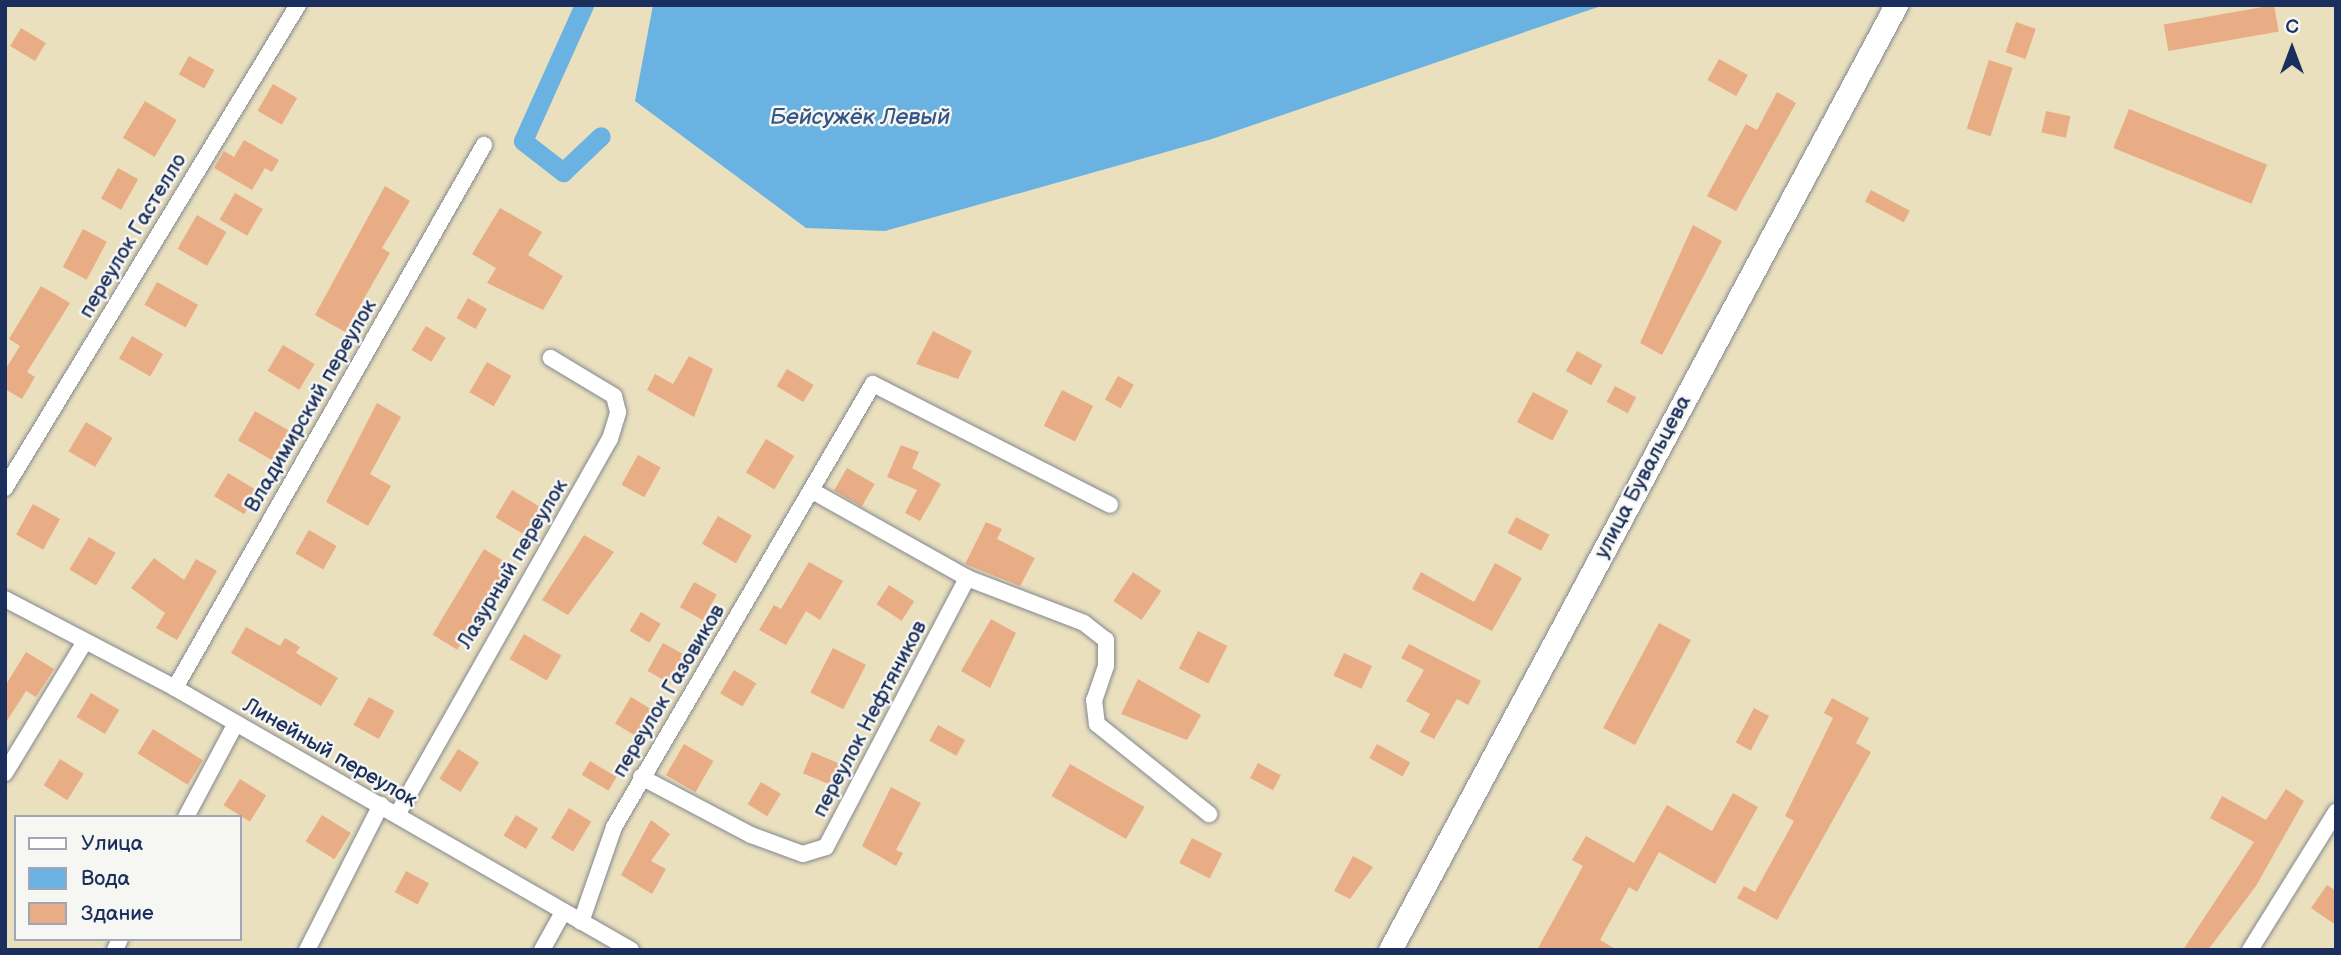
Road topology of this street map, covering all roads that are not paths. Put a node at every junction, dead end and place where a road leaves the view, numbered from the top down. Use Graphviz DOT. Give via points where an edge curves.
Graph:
graph roads {
  1 [pos="298,5"];
  2 [pos="1896,5"];
  3 [pos="484,145"];
  4 [pos="551,358"];
  5 [pos="5,488"];
  6 [pos="814,492"];
  7 [pos="1110,505"];
  8 [pos="967,578"];
  9 [pos="5,599"];
  10 [pos="84,643"];
  11 [pos="175,688"];
  12 [pos="236,723"];
  13 [pos="5,773"];
  14 [pos="641,777"];
  15 [pos="382,806"];
  16 [pos="2336,812"];
  17 [pos="1209,814"];
  18 [pos="187,815"];
  19 [pos="397,815"];
  20 [pos="562,914"];
  21 [pos="582,922"];
  22 [pos="307,950"];
  23 [pos="542,950"];
  24 [pos="631,950"];
  25 [pos="1390,950"];
  26 [pos="2250,950"];
  1 -- 5 [label="street, переулок Гастелло"];
  2 -- 25 [label="street, улица Бувальцева"];
  3 -- 11 [label="street, Владимирский переулок"];
  4 -- 19 [label="street, Лазурный переулок" via="614,396 618,412 610,439"];
  6 -- 7 [label="street, переулок Газовиков" via="873,384"];
  6 -- 8 [label="street"];
  6 -- 14 [label="street, переулок Газовиков"];
  8 -- 14 [label="street, переулок Нефтяников" via="826,847 803,855 751,835"];
  8 -- 17 [label="street" via="1084,623 1106,640 1106,666 1094,700 1097,724"];
  9 -- 10 [label="street, Линейный переулок"];
  10 -- 11 [label="street, Линейный переулок"];
  10 -- 13 [label="street"];
  11 -- 12 [label="street, Линейный переулок"];
  12 -- 15 [label="street, Линейный переулок"];
  12 -- 18 [label="street"];
  14 -- 21 [label="street, переулок Газовиков" via="614,827"];
  15 -- 19 [label="street, Линейный переулок"];
  15 -- 22 [label="street"];
  16 -- 26 [label="street"];
  19 -- 20 [label="street, Линейный переулок"];
  20 -- 21 [label="street, Линейный переулок"];
  20 -- 23 [label="street"];
  21 -- 24 [label="street, Линейный переулок"];
}
